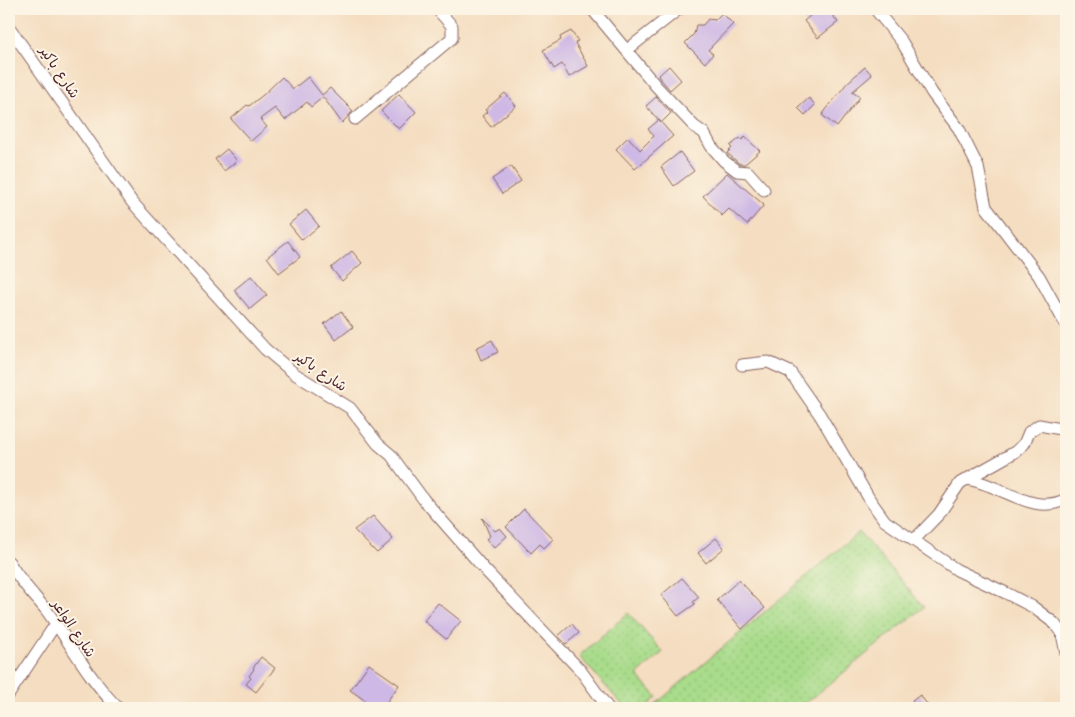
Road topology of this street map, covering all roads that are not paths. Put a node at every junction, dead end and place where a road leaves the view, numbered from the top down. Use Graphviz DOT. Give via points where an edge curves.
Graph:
graph roads {
  1 [pos="437,9"];
  2 [pos="592,9"];
  3 [pos="679,9"];
  4 [pos="875,9"];
  5 [pos="1061,9"];
  6 [pos="1066,15"];
  7 [pos="9,27"];
  8 [pos="627,50"];
  9 [pos="355,118"];
  10 [pos="764,190"];
  11 [pos="1066,325"];
  12 [pos="742,365"];
  13 [pos="1066,430"];
  14 [pos="966,480"];
  15 [pos="1066,498"];
  16 [pos="914,540"];
  17 [pos="9,562"];
  18 [pos="55,625"];
  19 [pos="1066,653"];
  20 [pos="9,694"];
  21 [pos="118,708"];
  22 [pos="608,708"];
  1 -- 9 [label="street" via="452,26 452,38"];
  2 -- 8 [label="street"];
  3 -- 8 [label="street"];
  4 -- 11 [label="street" via="902,42 932,93 970,146 986,207 1039,276"];
  5 -- 6 [label="street"];
  7 -- 22 [label="street, شارع باكير" via="132,202 265,349 295,374 350,408 424,500 581,671"];
  8 -- 10 [label="street" via="656,86 704,133 724,161 737,171 748,172"];
  12 -- 16 [label="street" via="768,362 790,372 820,415 878,512"];
  13 -- 14 [label="street" via="1039,426 1029,432 1024,444 1015,452"];
  14 -- 15 [label="street" via="977,481 1037,505 1050,505"];
  14 -- 16 [label="street" via="960,483 939,514"];
  16 -- 19 [label="street" via="957,570 1033,607 1054,622 1062,634"];
  17 -- 18 [label="street, شارع الواعر"];
  18 -- 20 [label="street"];
  18 -- 21 [label="street, شارع الواعر" via="81,664"];
}
